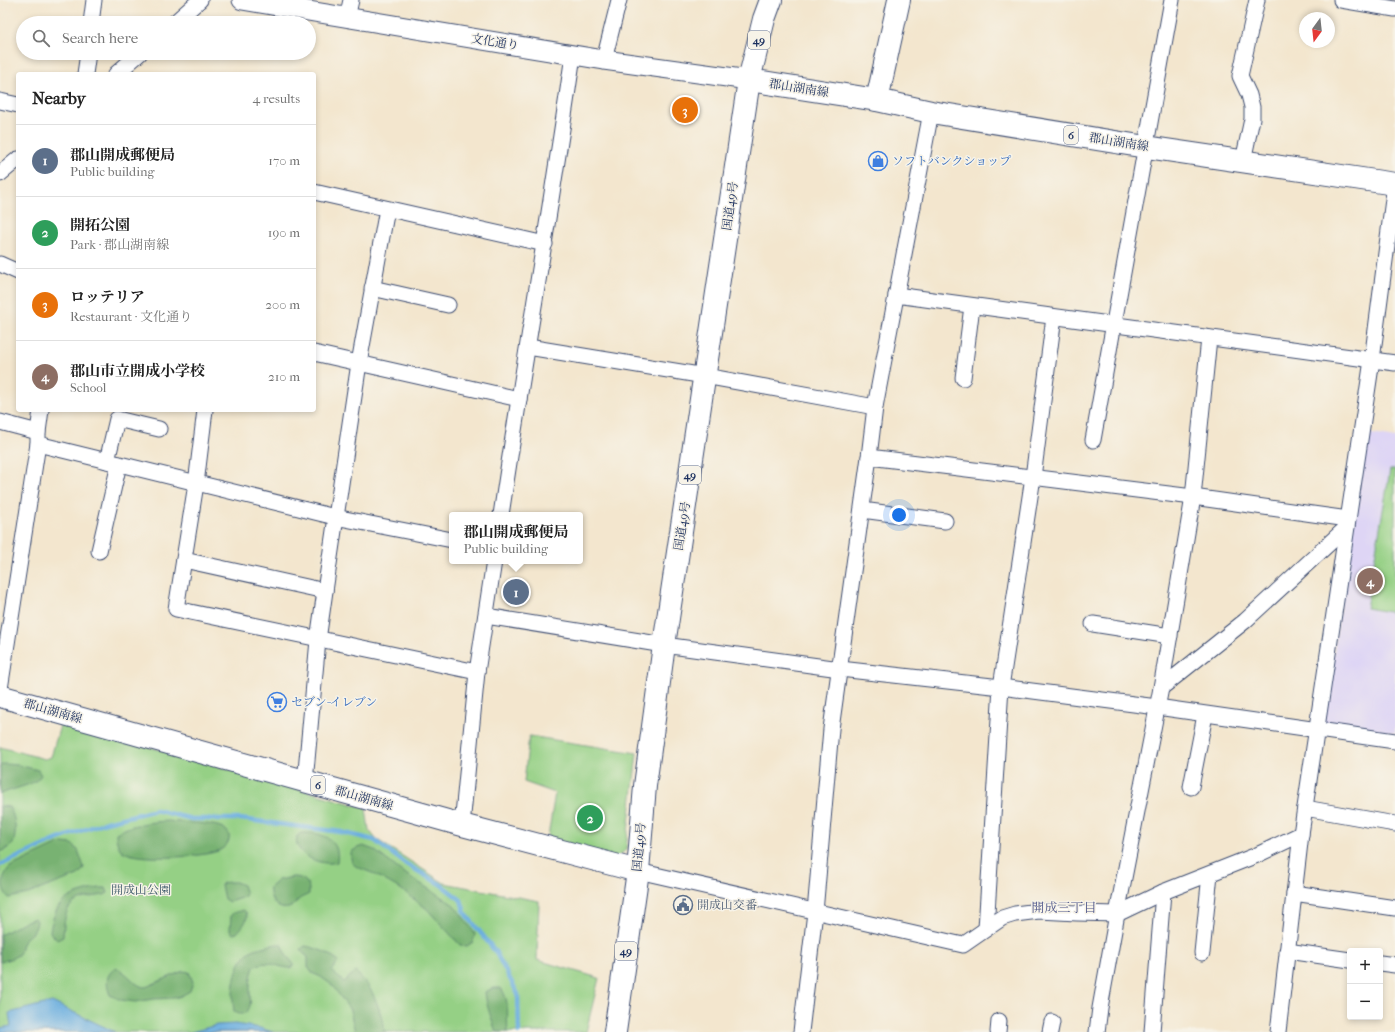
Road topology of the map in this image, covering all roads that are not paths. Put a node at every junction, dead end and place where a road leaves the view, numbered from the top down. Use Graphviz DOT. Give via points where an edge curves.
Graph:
graph roads {
  1 [pos="94,0"];
  2 [pos="200,0"];
  3 [pos="242,0"];
  4 [pos="351,0"];
  5 [pos="618,0"];
  6 [pos="771,0"];
  7 [pos="899,0"];
  8 [pos="1172,0"];
  9 [pos="1257,0"];
  10 [pos="1342,0"];
  11 [pos="1395,9"];
  12 [pos="92,16"];
  13 [pos="182,16"];
  14 [pos="347,18"];
  15 [pos="572,55"];
  16 [pos="87,60"];
  17 [pos="132,60"];
  18 [pos="604,60"];
  19 [pos="85,72"];
  20 [pos="118,72"];
  21 [pos="749,80"];
  22 [pos="876,100"];
  23 [pos="0,101"];
  24 [pos="16,105"];
  25 [pos="931,112"];
  26 [pos="1146,147"];
  27 [pos="16,161"];
  28 [pos="1244,161"];
  29 [pos="0,174"];
  30 [pos="1395,184"];
  31 [pos="316,192"];
  32 [pos="387,209"];
  33 [pos="545,244"];
  34 [pos="0,264"];
  35 [pos="16,271"];
  36 [pos="372,288"];
  37 [pos="896,295"];
  38 [pos="448,305"];
  39 [pos="972,306"];
  40 [pos="1054,317"];
  41 [pos="1114,325"];
  42 [pos="1209,338"];
  43 [pos="528,346"];
  44 [pos="316,353"];
  45 [pos="1372,360"];
  46 [pos="359,363"];
  47 [pos="1395,363"];
  48 [pos="705,376"];
  49 [pos="963,378"];
  50 [pos="519,399"];
  51 [pos="875,407"];
  52 [pos="41,412"];
  53 [pos="205,412"];
  54 [pos="0,422"];
  55 [pos="159,430"];
  56 [pos="38,438"];
  57 [pos="1093,440"];
  58 [pos="870,457"];
  59 [pos="113,463"];
  60 [pos="1033,477"];
  61 [pos="196,484"];
  62 [pos="1193,496"];
  63 [pos="862,510"];
  64 [pos="501,512"];
  65 [pos="336,517"];
  66 [pos="945,521"];
  67 [pos="1347,523"];
  68 [pos="449,539"];
  69 [pos="99,551"];
  70 [pos="184,560"];
  71 [pos="494,564"];
  72 [pos="325,591"];
  73 [pos="486,616"];
  74 [pos="1093,624"];
  75 [pos="1170,636"];
  76 [pos="318,640"];
  77 [pos="664,645"];
  78 [pos="840,669"];
  79 [pos="477,672"];
  80 [pos="1001,687"];
  81 [pos="1161,688"];
  82 [pos="0,689"];
  83 [pos="0,696"];
  84 [pos="1158,707"];
  85 [pos="1205,715"];
  86 [pos="1316,731"];
  87 [pos="1395,741"];
  88 [pos="305,782"];
  89 [pos="1191,787"];
  90 [pos="1305,808"];
  91 [pos="1395,824"];
  92 [pos="462,825"];
  93 [pos="1301,834"];
  94 [pos="638,871"];
  95 [pos="1210,874"];
  96 [pos="1163,892"];
  97 [pos="1294,893"];
  98 [pos="1395,908"];
  99 [pos="815,912"];
  100 [pos="1116,914"];
  101 [pos="986,929"];
  102 [pos="1288,952"];
  103 [pos="1202,953"];
  104 [pos="1347,960"];
  105 [pos="1383,963"];
  106 [pos="1395,965"];
  107 [pos="615,1032"];
  108 [pos="801,1032"];
  109 [pos="1097,1032"];
  110 [pos="1152,1032"];
  111 [pos="1278,1032"];
  1 -- 12 [label="street"];
  2 -- 13 [label="street"];
  3 -- 14 [label="street, 文化通り"];
  4 -- 14 [label="street"];
  5 -- 18 [label="street"];
  6 -- 21 [label="main road, 国道49号 / 49"];
  7 -- 22 [label="main road"];
  8 -- 26 [label="street"];
  9 -- 28 [label="street" via="1240,76 1252,107"];
  10 -- 11 [label="street"];
  14 -- 15 [label="street, 文化通り"];
  15 -- 18 [label="street, 文化通り"];
  15 -- 33 [label="street"];
  16 -- 19 [label="street"];
  17 -- 20 [label="street"];
  18 -- 21 [label="street, 文化通り"];
  21 -- 22 [label="main road, 郡山湖南線 / 6"];
  21 -- 48 [label="main road, 国道49号 / 49"];
  22 -- 25 [label="main road, 郡山湖南線 / 6"];
  23 -- 24 [label="street"];
  25 -- 26 [label="main road, 郡山湖南線 / 6"];
  25 -- 37 [label="street"];
  26 -- 28 [label="main road, 郡山湖南線 / 6"];
  26 -- 41 [label="street"];
  27 -- 29 [label="street"];
  28 -- 30 [label="main road, 郡山湖南線 / 6"];
  30 -- 45 [label="street"];
  31 -- 32 [label="street"];
  32 -- 33 [label="street"];
  32 -- 36 [label="street"];
  33 -- 43 [label="street"];
  34 -- 35 [label="street"];
  36 -- 38 [label="street"];
  36 -- 46 [label="street"];
  37 -- 39 [label="street"];
  37 -- 51 [label="street"];
  39 -- 40 [label="street"];
  39 -- 49 [label="street"];
  40 -- 41 [label="street"];
  40 -- 60 [label="street"];
  41 -- 42 [label="street"];
  41 -- 57 [label="street"];
  42 -- 45 [label="street"];
  42 -- 62 [label="street"];
  43 -- 48 [label="street"];
  43 -- 50 [label="street"];
  44 -- 46 [label="street"];
  45 -- 47 [label="street"];
  45 -- 67 [label="street"];
  46 -- 50 [label="street"];
  46 -- 65 [label="street"];
  48 -- 51 [label="street"];
  48 -- 77 [label="main road, 国道49号 / 49"];
  50 -- 64 [label="street"];
  51 -- 58 [label="street"];
  52 -- 56 [label="street"];
  53 -- 61 [label="street"];
  54 -- 56 [label="street"];
  55 -- 59 [label="street" via="118,419"];
  56 -- 59 [label="street"];
  56 -- 82 [label="street"];
  58 -- 60 [label="street"];
  58 -- 63 [label="street"];
  59 -- 61 [label="street"];
  59 -- 69 [label="street"];
  60 -- 62 [label="street"];
  60 -- 80 [label="street"];
  61 -- 65 [label="street"];
  61 -- 70 [label="street"];
  62 -- 67 [label="street"];
  62 -- 75 [label="street"];
  63 -- 66 [label="street"];
  63 -- 78 [label="street"];
  65 -- 68 [label="street"];
  65 -- 72 [label="street"];
  67 -- 81 [label="street" via="1245,621"];
  67 -- 86 [label="street"];
  70 -- 72 [label="street"];
  70 -- 76 [label="street" via="176,609"];
  71 -- 73 [label="street"];
  72 -- 76 [label="street"];
  73 -- 77 [label="street"];
  73 -- 79 [label="street"];
  74 -- 75 [label="street"];
  75 -- 81 [label="street"];
  76 -- 79 [label="street"];
  76 -- 88 [label="street"];
  77 -- 78 [label="street"];
  77 -- 94 [label="main road, 国道49号 / 49" via="645,786"];
  78 -- 80 [label="street"];
  78 -- 99 [label="street" via="831,729"];
  79 -- 92 [label="street"];
  80 -- 84 [label="street"];
  80 -- 101 [label="street"];
  81 -- 84 [label="street"];
  83 -- 88 [label="main road, 郡山湖南線 / 6"];
  84 -- 85 [label="street"];
  84 -- 100 [label="street"];
  85 -- 86 [label="street"];
  85 -- 89 [label="street"];
  86 -- 87 [label="street"];
  86 -- 90 [label="street"];
  88 -- 92 [label="main road, 郡山湖南線 / 6"];
  90 -- 91 [label="street"];
  90 -- 93 [label="street"];
  92 -- 94 [label="main road, 郡山湖南線 / 6"];
  93 -- 95 [label="street"];
  93 -- 97 [label="street"];
  94 -- 99 [label="street"];
  94 -- 107 [label="main road, 国道49号 / 49"];
  95 -- 96 [label="street"];
  95 -- 103 [label="street"];
  96 -- 100 [label="street"];
  96 -- 110 [label="street"];
  97 -- 98 [label="street"];
  97 -- 102 [label="street"];
  99 -- 101 [label="street" via="963,945"];
  99 -- 108 [label="street"];
  100 -- 101 [label="street" via="1039,911 1002,918"];
  100 -- 109 [label="street"];
  102 -- 104 [label="street"];
  102 -- 111 [label="street"];
  105 -- 106 [label="street"];
}
